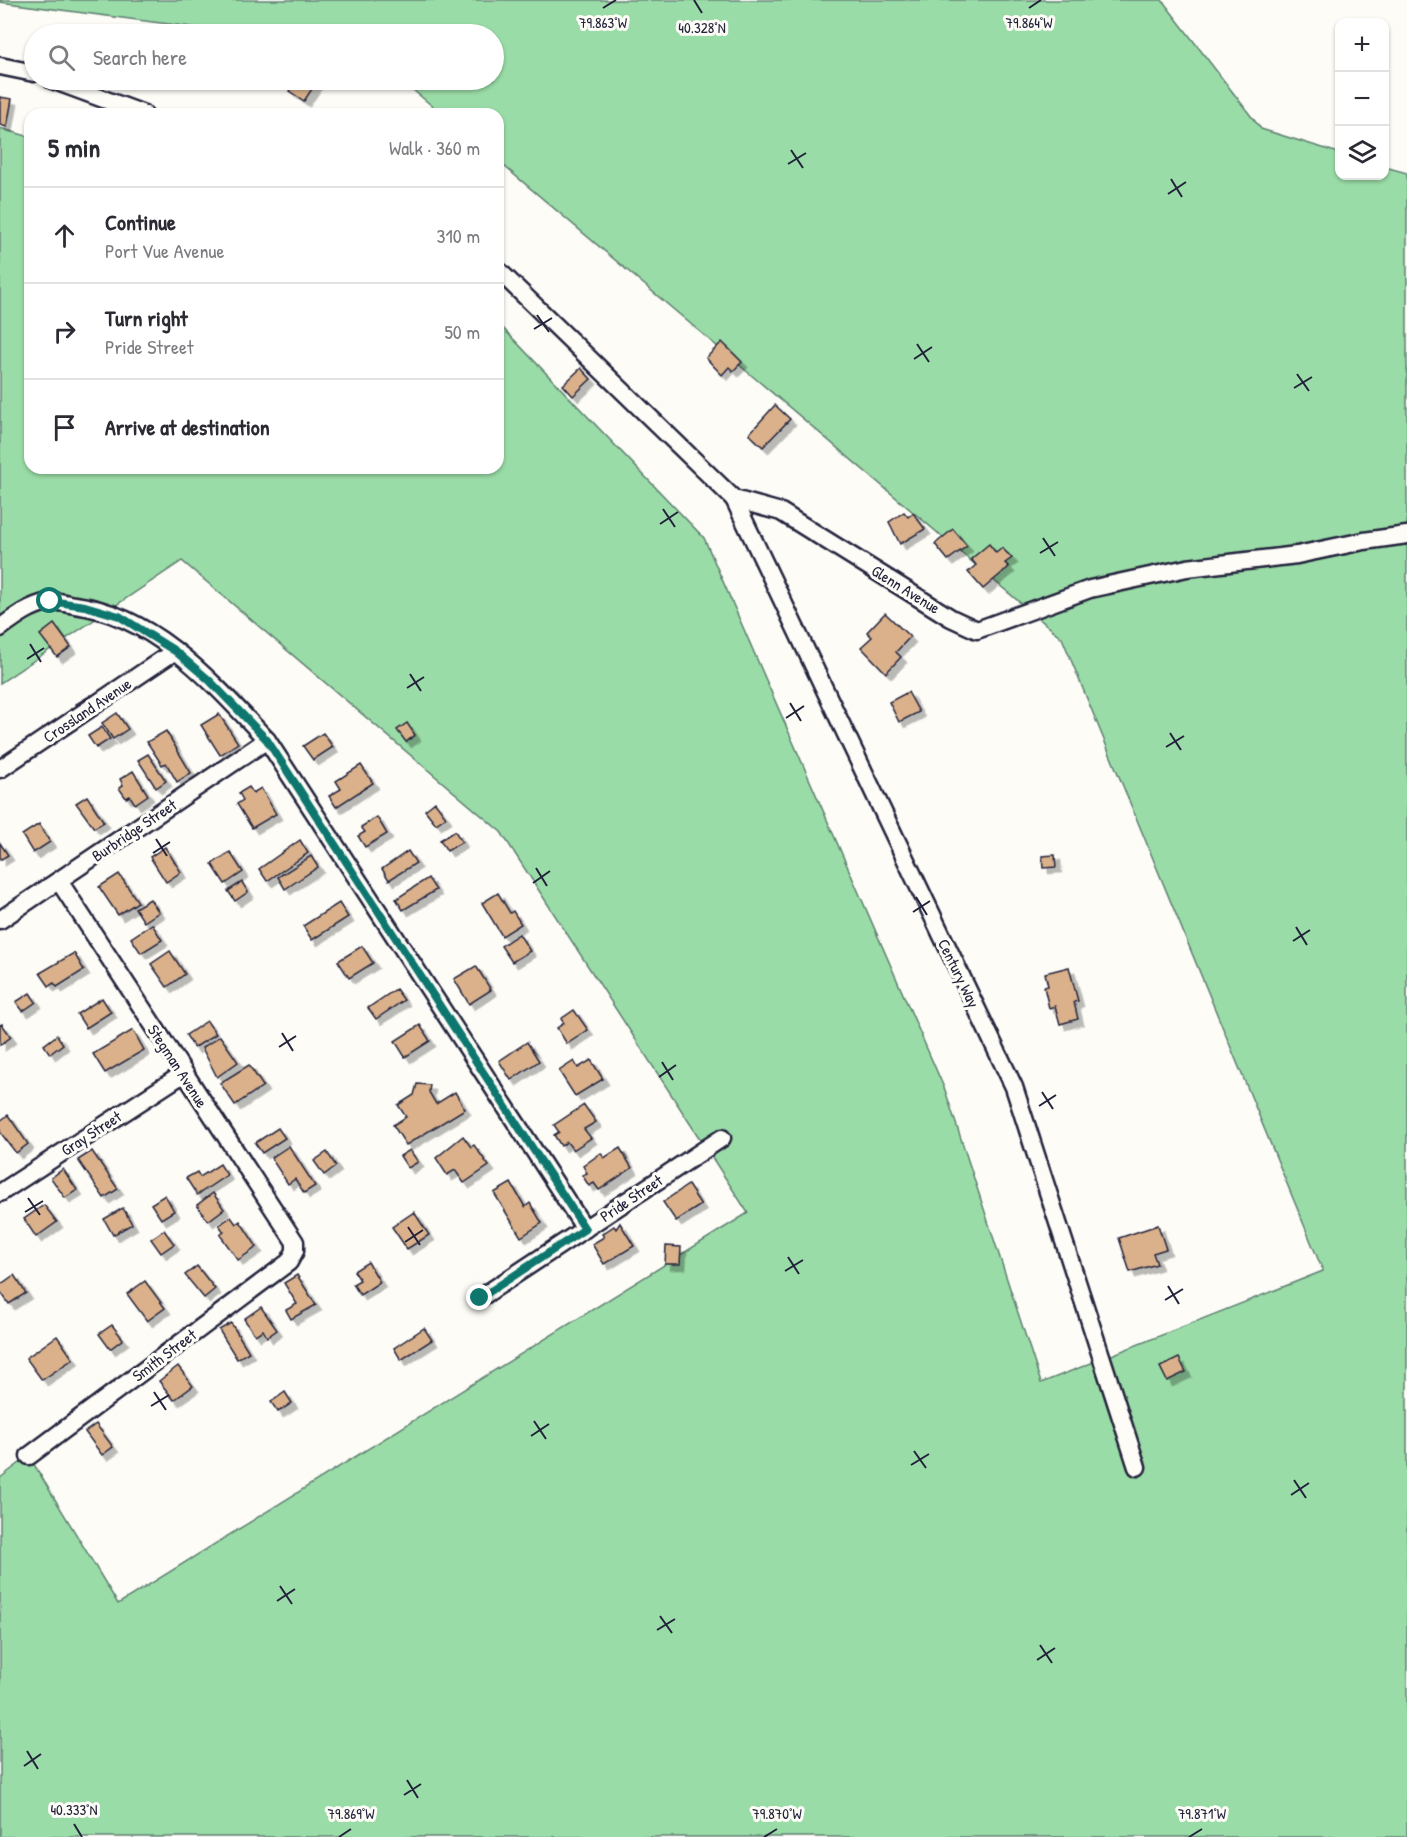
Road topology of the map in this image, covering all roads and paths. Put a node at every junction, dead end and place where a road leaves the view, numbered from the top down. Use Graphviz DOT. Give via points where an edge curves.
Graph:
graph roads {
  1 [pos="0,66"];
  2 [pos="24,71"];
  3 [pos="79,90"];
  4 [pos="128,108"];
  5 [pos="504,276"];
  6 [pos="734,499"];
  7 [pos="1407,535"];
  8 [pos="0,628"];
  9 [pos="175,651"];
  10 [pos="267,740"];
  11 [pos="0,770"];
  12 [pos="59,881"];
  13 [pos="0,920"];
  14 [pos="183,1074"];
  15 [pos="722,1138"];
  16 [pos="0,1193"];
  17 [pos="585,1229"];
  18 [pos="295,1251"];
  19 [pos="480,1298"];
  20 [pos="29,1456"];
  21 [pos="1137,1467"];
  1 -- 2 [label="street"];
  3 -- 4 [label="street"];
  5 -- 6 [label="street, Glenn Avenue"];
  6 -- 7 [label="street, Glenn Avenue" via="781,512 951,618 977,630 1090,589 1187,568 1297,555"];
  6 -- 21 [label="street, Century Way" via="1014,1087"];
  8 -- 9 [label="street" via="26,609 50,601 119,616"];
  9 -- 10 [label="street"];
  9 -- 11 [label="street, Crossland Avenue"];
  10 -- 12 [label="street, Burbridge Street"];
  10 -- 17 [label="street"];
  12 -- 13 [label="street, Burbridge Street"];
  12 -- 14 [label="street, Stegman Avenue"];
  14 -- 16 [label="street, Gray Street"];
  14 -- 18 [label="street, Stegman Avenue" via="295,1242"];
  15 -- 17 [label="street, Pride Street"];
  17 -- 19 [label="street, Pride Street"];
  18 -- 20 [label="street, Smith Street" via="289,1262"];
}
